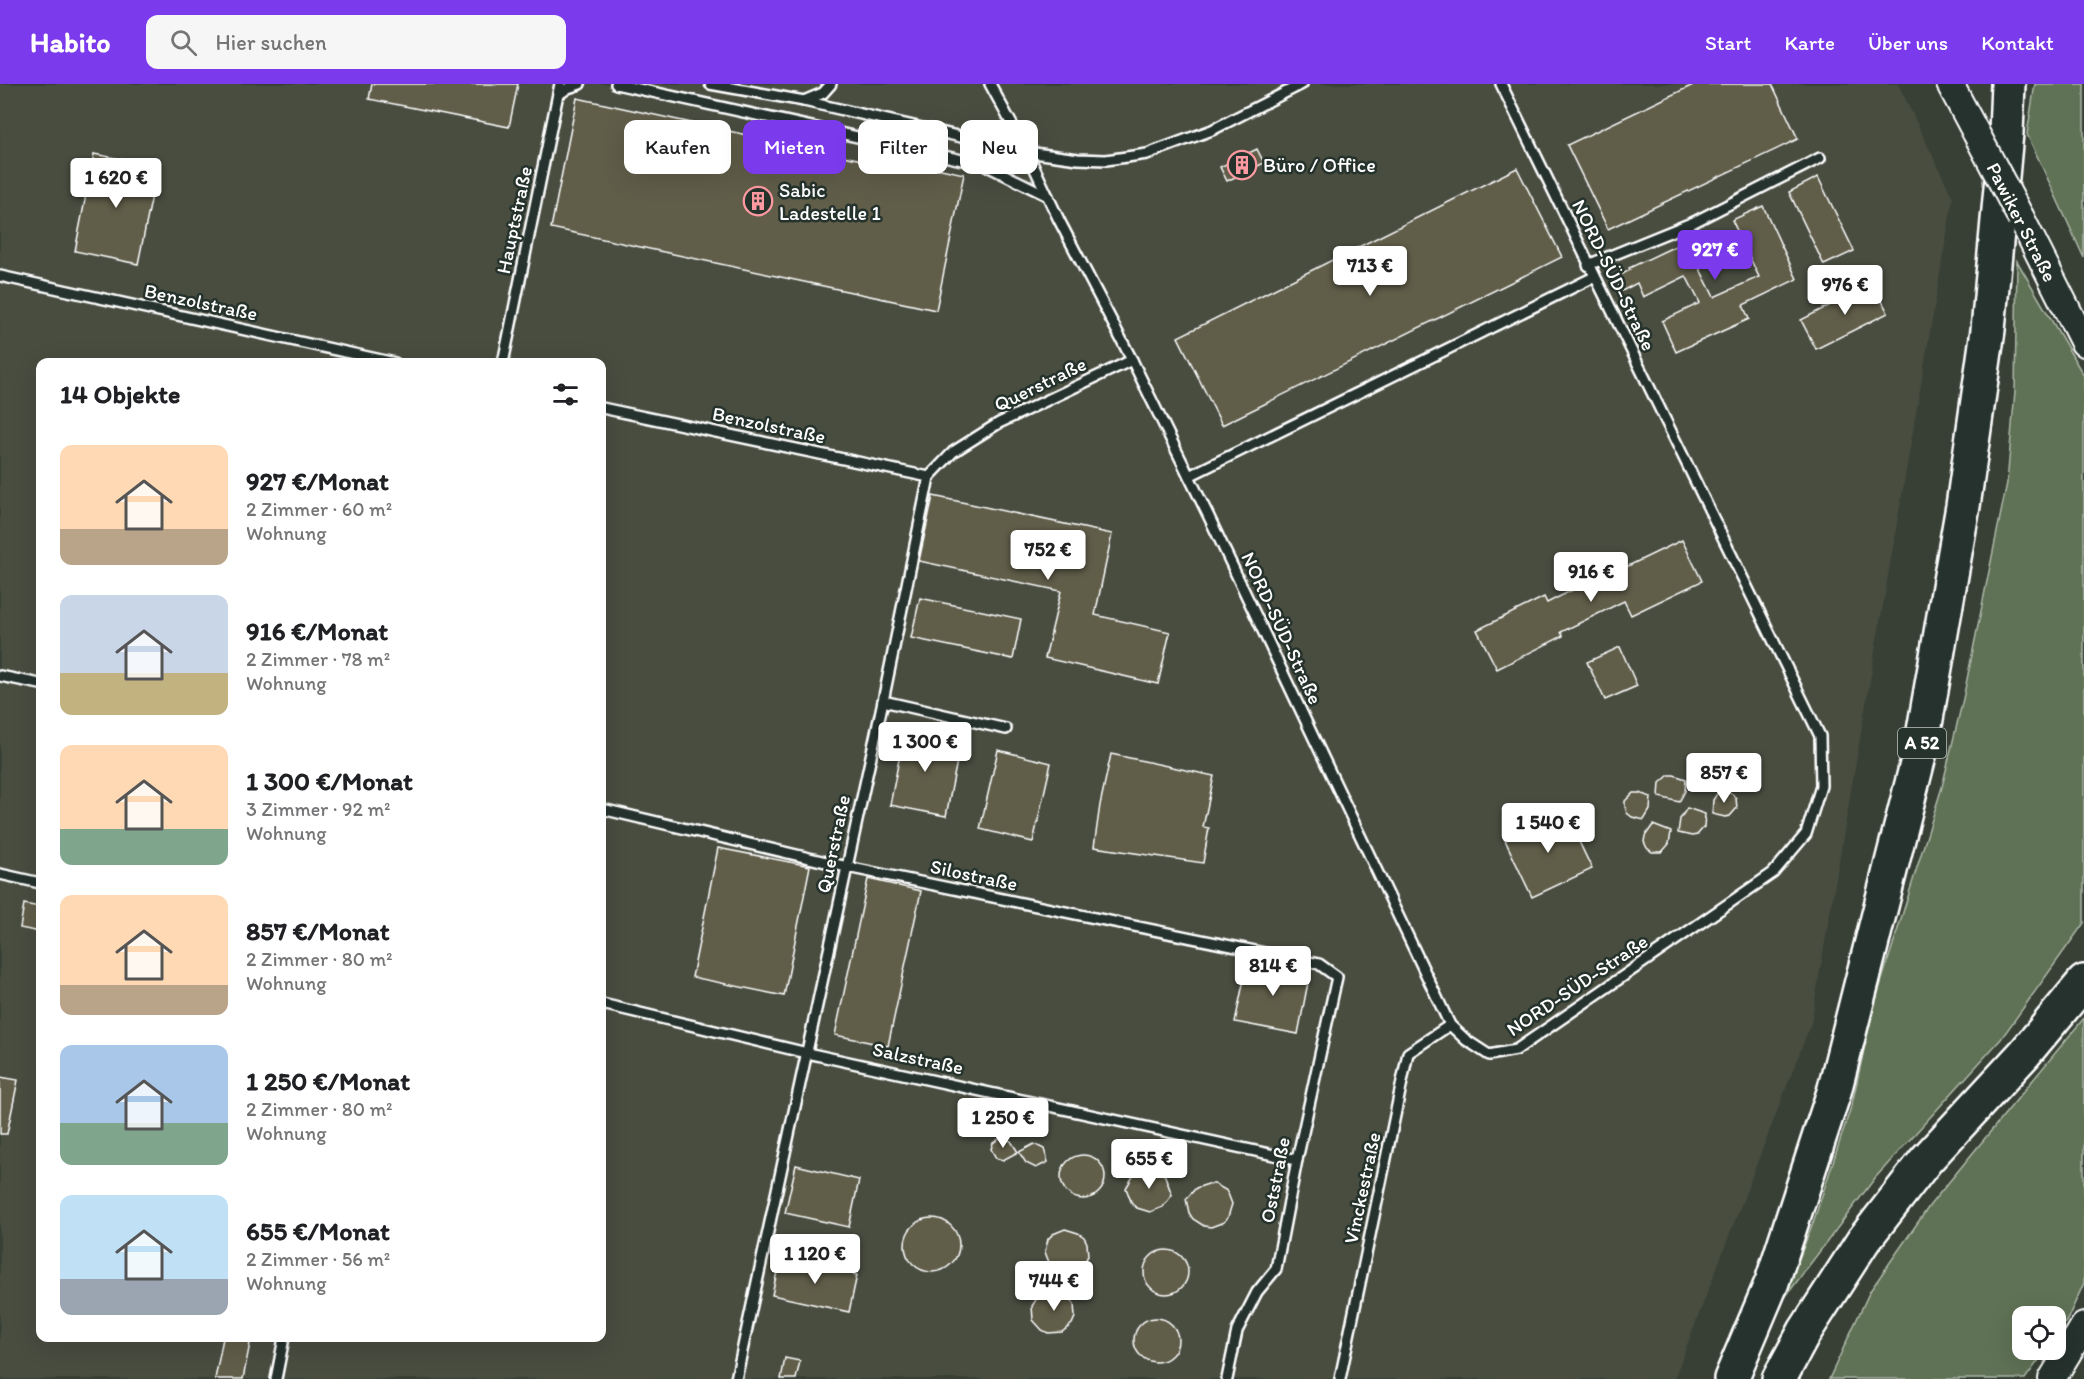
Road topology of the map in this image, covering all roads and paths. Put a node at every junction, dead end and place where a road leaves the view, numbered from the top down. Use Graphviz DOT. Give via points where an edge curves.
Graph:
graph roads {
  1 [pos="560,84"];
  2 [pos="580,84"];
  3 [pos="616,84"];
  4 [pos="710,84"];
  5 [pos="831,84"];
  6 [pos="990,84"];
  7 [pos="1302,84"];
  8 [pos="1502,84"];
  9 [pos="1950,84"];
  10 [pos="1959,84"];
  11 [pos="2008,84"];
  12 [pos="558,95"];
  13 [pos="804,101"];
  14 [pos="1010,120"];
  15 [pos="1976,133"];
  16 [pos="960,137"];
  17 [pos="1038,153"];
  18 [pos="1820,158"];
  19 [pos="1038,174"];
  20 [pos="1047,196"];
  21 [pos="1588,265"];
  22 [pos="0,276"];
  23 [pos="1594,277"];
  24 [pos="2084,343"];
  25 [pos="372,358"];
  26 [pos="504,358"];
  27 [pos="1132,360"];
  28 [pos="606,409"];
  29 [pos="1189,476"];
  30 [pos="928,477"];
  31 [pos="0,676"];
  32 [pos="36,683"];
  33 [pos="883,701"];
  34 [pos="1006,729"];
  35 [pos="606,810"];
  36 [pos="846,867"];
  37 [pos="0,874"];
  38 [pos="36,882"];
  39 [pos="1337,977"];
  40 [pos="2084,982"];
  41 [pos="606,1005"];
  42 [pos="1450,1025"];
  43 [pos="807,1053"];
  44 [pos="1297,1160"];
  45 [pos="2084,1326"];
  46 [pos="283,1342"];
  47 [pos="276,1379"];
  48 [pos="736,1379"];
  49 [pos="1227,1379"];
  50 [pos="1340,1379"];
  51 [pos="1731,1379"];
  52 [pos="1779,1379"];
  53 [pos="2052,1379"];
  1 -- 12 [label="lane, Hauptstraße"];
  2 -- 12 [label="lane"];
  3 -- 20 [label="lane" via="985,165"];
  4 -- 13 [label="lane"];
  5 -- 13 [label="lane" via="823,93"];
  6 -- 14 [label="lane, NORD-SÜD-Straße"];
  7 -- 17 [label="lane" via="1212,130 1147,154 1106,160"];
  8 -- 21 [label="lane, NORD-SÜD-Straße"];
  9 -- 15 [label="street, Pawiker Straße"];
  10 -- 15 [label="street, Pawiker Straße"];
  11 -- 51 [label="highway, A 52" via="1988,330 1963,506 1921,748 1834,1092 1772,1282"];
  12 -- 26 [label="lane, Hauptstraße"];
  13 -- 16 [label="lane"];
  15 -- 24 [label="street, Pawiker Straße, bridge"];
  18 -- 21 [label="lane" via="1694,222"];
  19 -- 20 [label="lane, NORD-SÜD-Straße"];
  20 -- 27 [label="lane, NORD-SÜD-Straße"];
  21 -- 23 [label="lane, NORD-SÜD-Straße"];
  22 -- 25 [label="lane, Benzolstraße"];
  23 -- 29 [label="lane"];
  23 -- 42 [label="lane, NORD-SÜD-Straße" via="1820,736 1821,786 1806,834 1773,873 1516,1050 1489,1055"];
  27 -- 29 [label="lane, NORD-SÜD-Straße"];
  27 -- 30 [label="lane, Querstraße" via="999,423 953,452"];
  28 -- 30 [label="lane, Benzolstraße"];
  29 -- 42 [label="lane, NORD-SÜD-Straße"];
  30 -- 33 [label="lane, Querstraße"];
  31 -- 32 [label="lane"];
  33 -- 34 [label="lane"];
  33 -- 36 [label="lane, Querstraße"];
  35 -- 36 [label="lane, Silostraße"];
  36 -- 39 [label="lane, Silostraße" via="1318,964"];
  36 -- 43 [label="lane, Querstraße"];
  37 -- 38 [label="lane"];
  39 -- 44 [label="lane, Oststraße"];
  40 -- 52 [label="highway" via="2025,1053 1926,1160 1863,1241 1805,1330"];
  41 -- 43 [label="lane, Salzstraße"];
  42 -- 50 [label="lane, Vinckestraße" via="1408,1053"];
  43 -- 44 [label="lane, Salzstraße"];
  43 -- 48 [label="lane, Querstraße"];
  44 -- 49 [label="lane, Oststraße" via="1276,1269 1257,1292 1237,1331"];
  45 -- 53 [label="street"];
  46 -- 47 [label="lane"];
}
